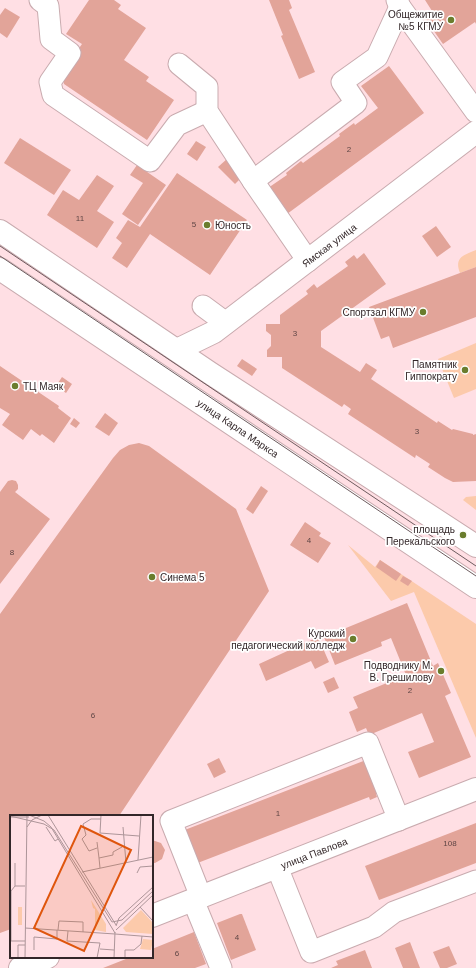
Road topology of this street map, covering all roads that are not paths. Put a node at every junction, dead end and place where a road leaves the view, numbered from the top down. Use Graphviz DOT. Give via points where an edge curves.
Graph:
graph roads {
  1 [pos="40,0"];
  2 [pos="398,4"];
  3 [pos="179,64"];
  4 [pos="207,111"];
  5 [pos="476,112"];
  6 [pos="476,132"];
  7 [pos="253,181"];
  8 [pos="0,231"];
  9 [pos="308,261"];
  10 [pos="0,269"];
  11 [pos="203,306"];
  12 [pos="226,323"];
  13 [pos="177,350"];
  14 [pos="476,546"];
  15 [pos="476,586"];
  16 [pos="476,789"];
  17 [pos="399,820"];
  18 [pos="277,867"];
  19 [pos="476,881"];
  20 [pos="197,898"];
  21 [pos="153,916"];
  22 [pos="45,958"];
  23 [pos="20,968"];
  24 [pos="221,968"];
  1 -- 4 [label="lane" via="48,6 51,40 70,54 50,82 53,95 150,161 177,125"];
  2 -- 5 [label="lane"];
  2 -- 7 [label="lane" via="377,57 342,82 356,103"];
  3 -- 4 [label="lane" via="207,87"];
  4 -- 7 [label="lane"];
  6 -- 9 [label="main road, Ямская улица"];
  7 -- 9 [label="lane"];
  8 -- 13 [label="main road"];
  9 -- 12 [label="main road, Ямская улица"];
  10 -- 15 [label="main road, улица Карла Маркса"];
  11 -- 12 [label="lane"];
  12 -- 13 [label="main road, Ямская улица" via="214,332"];
  13 -- 14 [label="main road"];
  16 -- 17 [label="main road, улица Павлова"];
  17 -- 18 [label="main road, улица Павлова"];
  17 -- 20 [label="lane" via="368,743 172,822"];
  18 -- 19 [label="lane" via="311,952 374,927 394,912"];
  18 -- 20 [label="main road, улица Павлова"];
  20 -- 21 [label="main road, улица Павлова"];
  20 -- 24 [label="lane"];
  22 -- 23 [label="main road"];
}
